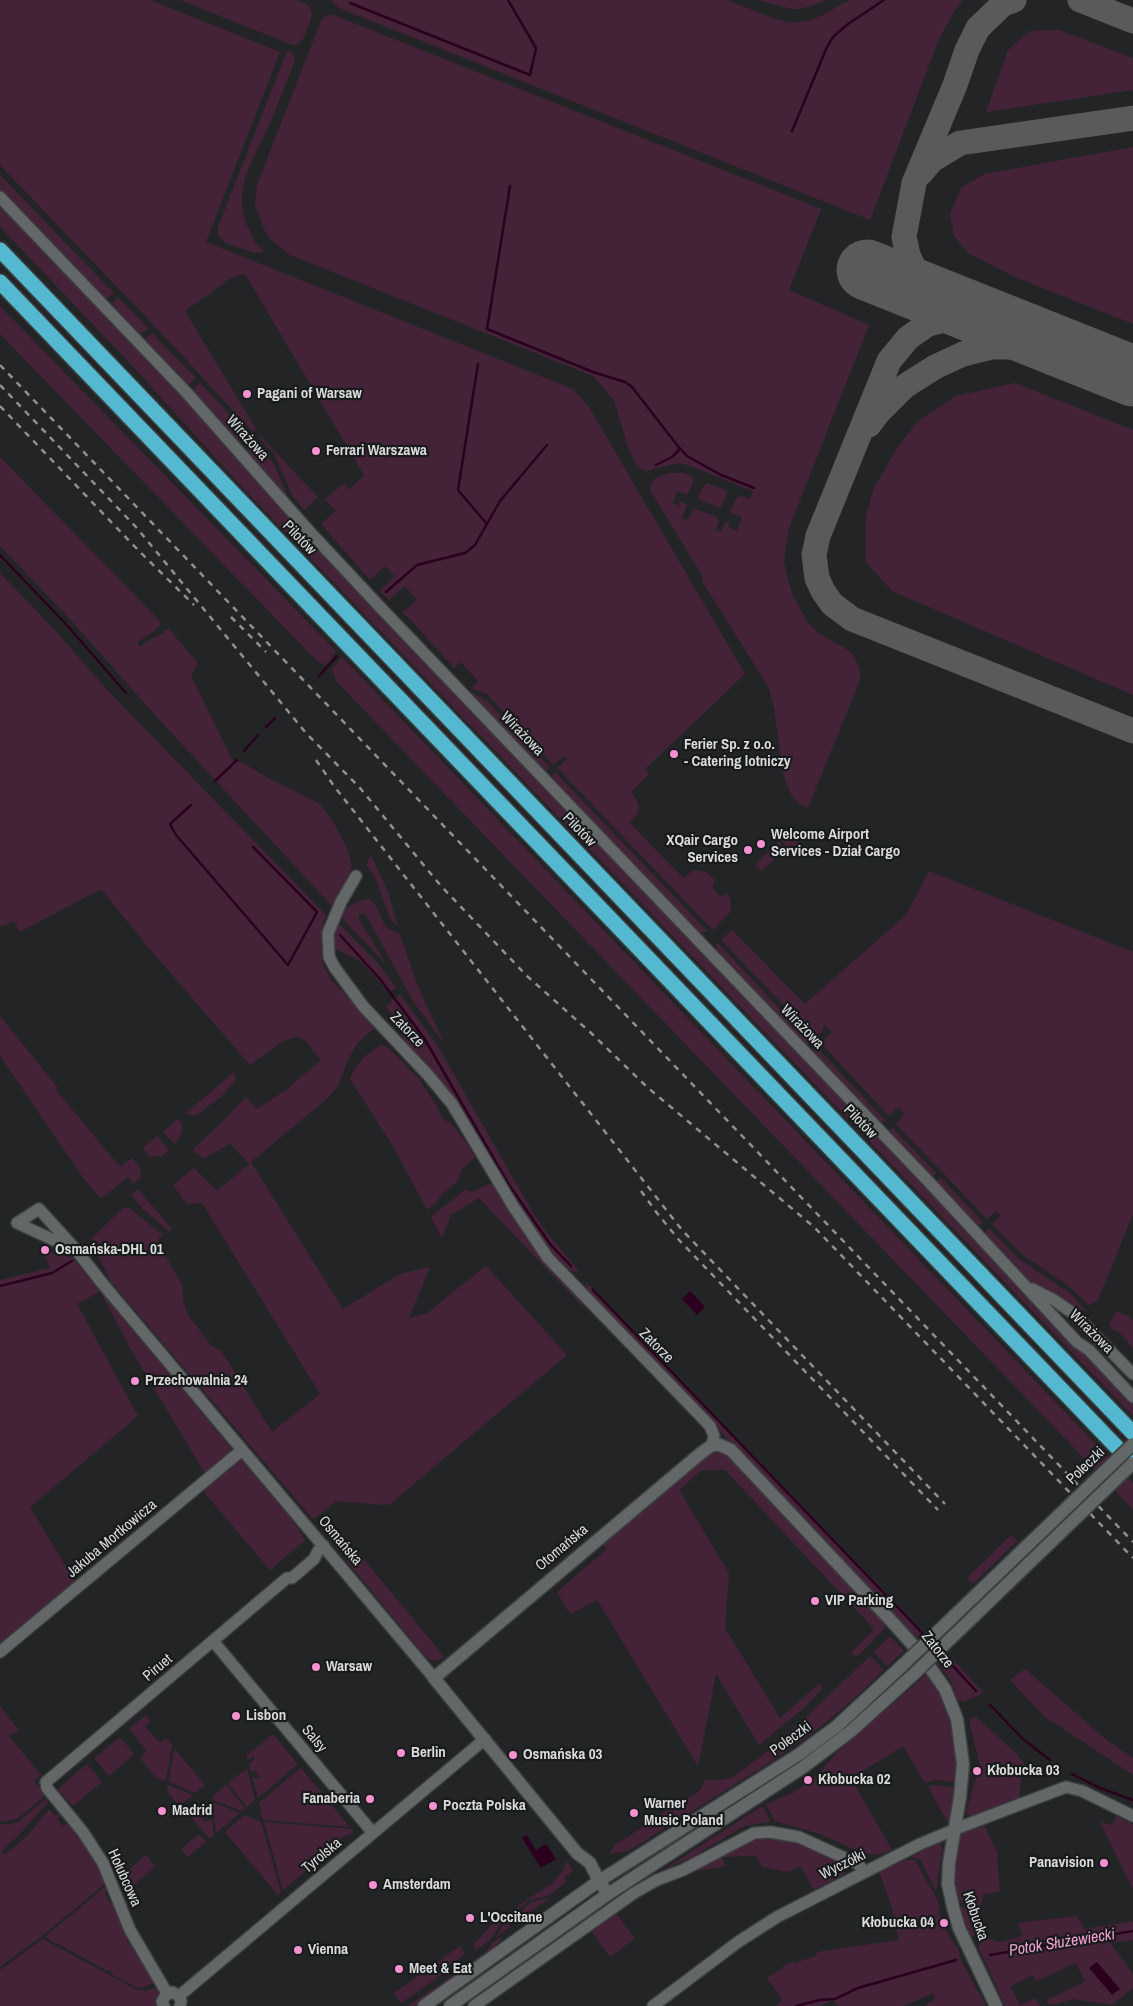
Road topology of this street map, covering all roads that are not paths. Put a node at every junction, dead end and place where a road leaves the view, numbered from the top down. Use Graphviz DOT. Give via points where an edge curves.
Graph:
graph roads {
  1 [pos="0,197"];
  2 [pos="0,250"];
  3 [pos="0,282"];
  4 [pos="356,876"];
  5 [pos="77,1251"];
  6 [pos="1028,1287"];
  7 [pos="1133,1374"];
  8 [pos="1133,1397"];
  9 [pos="1133,1434"];
  10 [pos="1133,1444"];
  11 [pos="712,1445"];
  12 [pos="242,1450"];
  13 [pos="1133,1464"];
  14 [pos="321,1549"];
  15 [pos="212,1641"];
  16 [pos="0,1652"];
  17 [pos="434,1678"];
  18 [pos="485,1739"];
  19 [pos="47,1780"];
  20 [pos="1133,1816"];
  21 [pos="954,1830"];
  22 [pos="373,1833"];
  23 [pos="864,1871"];
  24 [pos="599,1881"];
  25 [pos="608,1894"];
  26 [pos="167,1994"];
  27 [pos="180,2001"];
  28 [pos="164,2006"];
  29 [pos="424,2006"];
  30 [pos="450,2006"];
  31 [pos="474,2006"];
  32 [pos="653,2006"];
  33 [pos="996,2006"];
  1 -- 6 [label="street, Wirażowa" via="188,393 381,608"];
  2 -- 9 [label="highway, Pilotów"];
  3 -- 13 [label="highway"];
  4 -- 11 [label="street, Zatorze" via="328,933 329,958 335,968 363,1006 452,1104 548,1258 710,1426 714,1436"];
  5 -- 5 [label="street, Osmańska" via="39,1209 17,1222"];
  5 -- 12 [label="street, Osmańska"];
  6 -- 7 [label="street, Wirażowa" via="1074,1314"];
  6 -- 8 [label="street, Wirażowa" via="1077,1342 1089,1350"];
  10 -- 24 [label="main road, Poleczki, bridge" via="854,1712 798,1755"];
  11 -- 17 [label="main road, Otomańska"];
  11 -- 21 [label="main road, Zatorze" via="731,1450 895,1625 938,1677 953,1708 962,1743 964,1764"];
  12 -- 14 [label="street, Osmańska"];
  12 -- 16 [label="street, Jakuba Mortkowicza"];
  13 -- 25 [label="main road, Poleczki, bridge" via="851,1731 802,1768"];
  14 -- 15 [label="street, Piruet" via="292,1578 287,1578"];
  14 -- 17 [label="street, Osmańska"];
  15 -- 19 [label="street, Piruet"];
  15 -- 22 [label="street, Salsy"];
  17 -- 18 [label="main road, Osmańska"];
  18 -- 22 [label="street, Tyrolska"];
  18 -- 24 [label="main road, Osmańska" via="577,1853 590,1863"];
  19 -- 26 [label="street, Hołubcowa" via="47,1788 83,1832 103,1863 130,1930"];
  20 -- 21 [label="street, Wyczółki" via="1082,1791 1066,1787"];
  21 -- 23 [label="street, Wyczółki"];
  21 -- 33 [label="main road, Kłobucka" via="948,1877 952,1907"];
  22 -- 27 [label="street, Tyrolska"];
  23 -- 31 [label="street" via="858,1864 799,1837 761,1832 634,1893"];
  23 -- 32 [label="street, Wyczółki" via="756,1930"];
  24 -- 25 [label="main road, Osmańska"];
  24 -- 29 [label="main road, Poleczki"];
  25 -- 30 [label="main road, Poleczki"];
  26 -- 27 [label="street" via="172,1992"];
  26 -- 28 [label="street" via="163,1998"];
}
